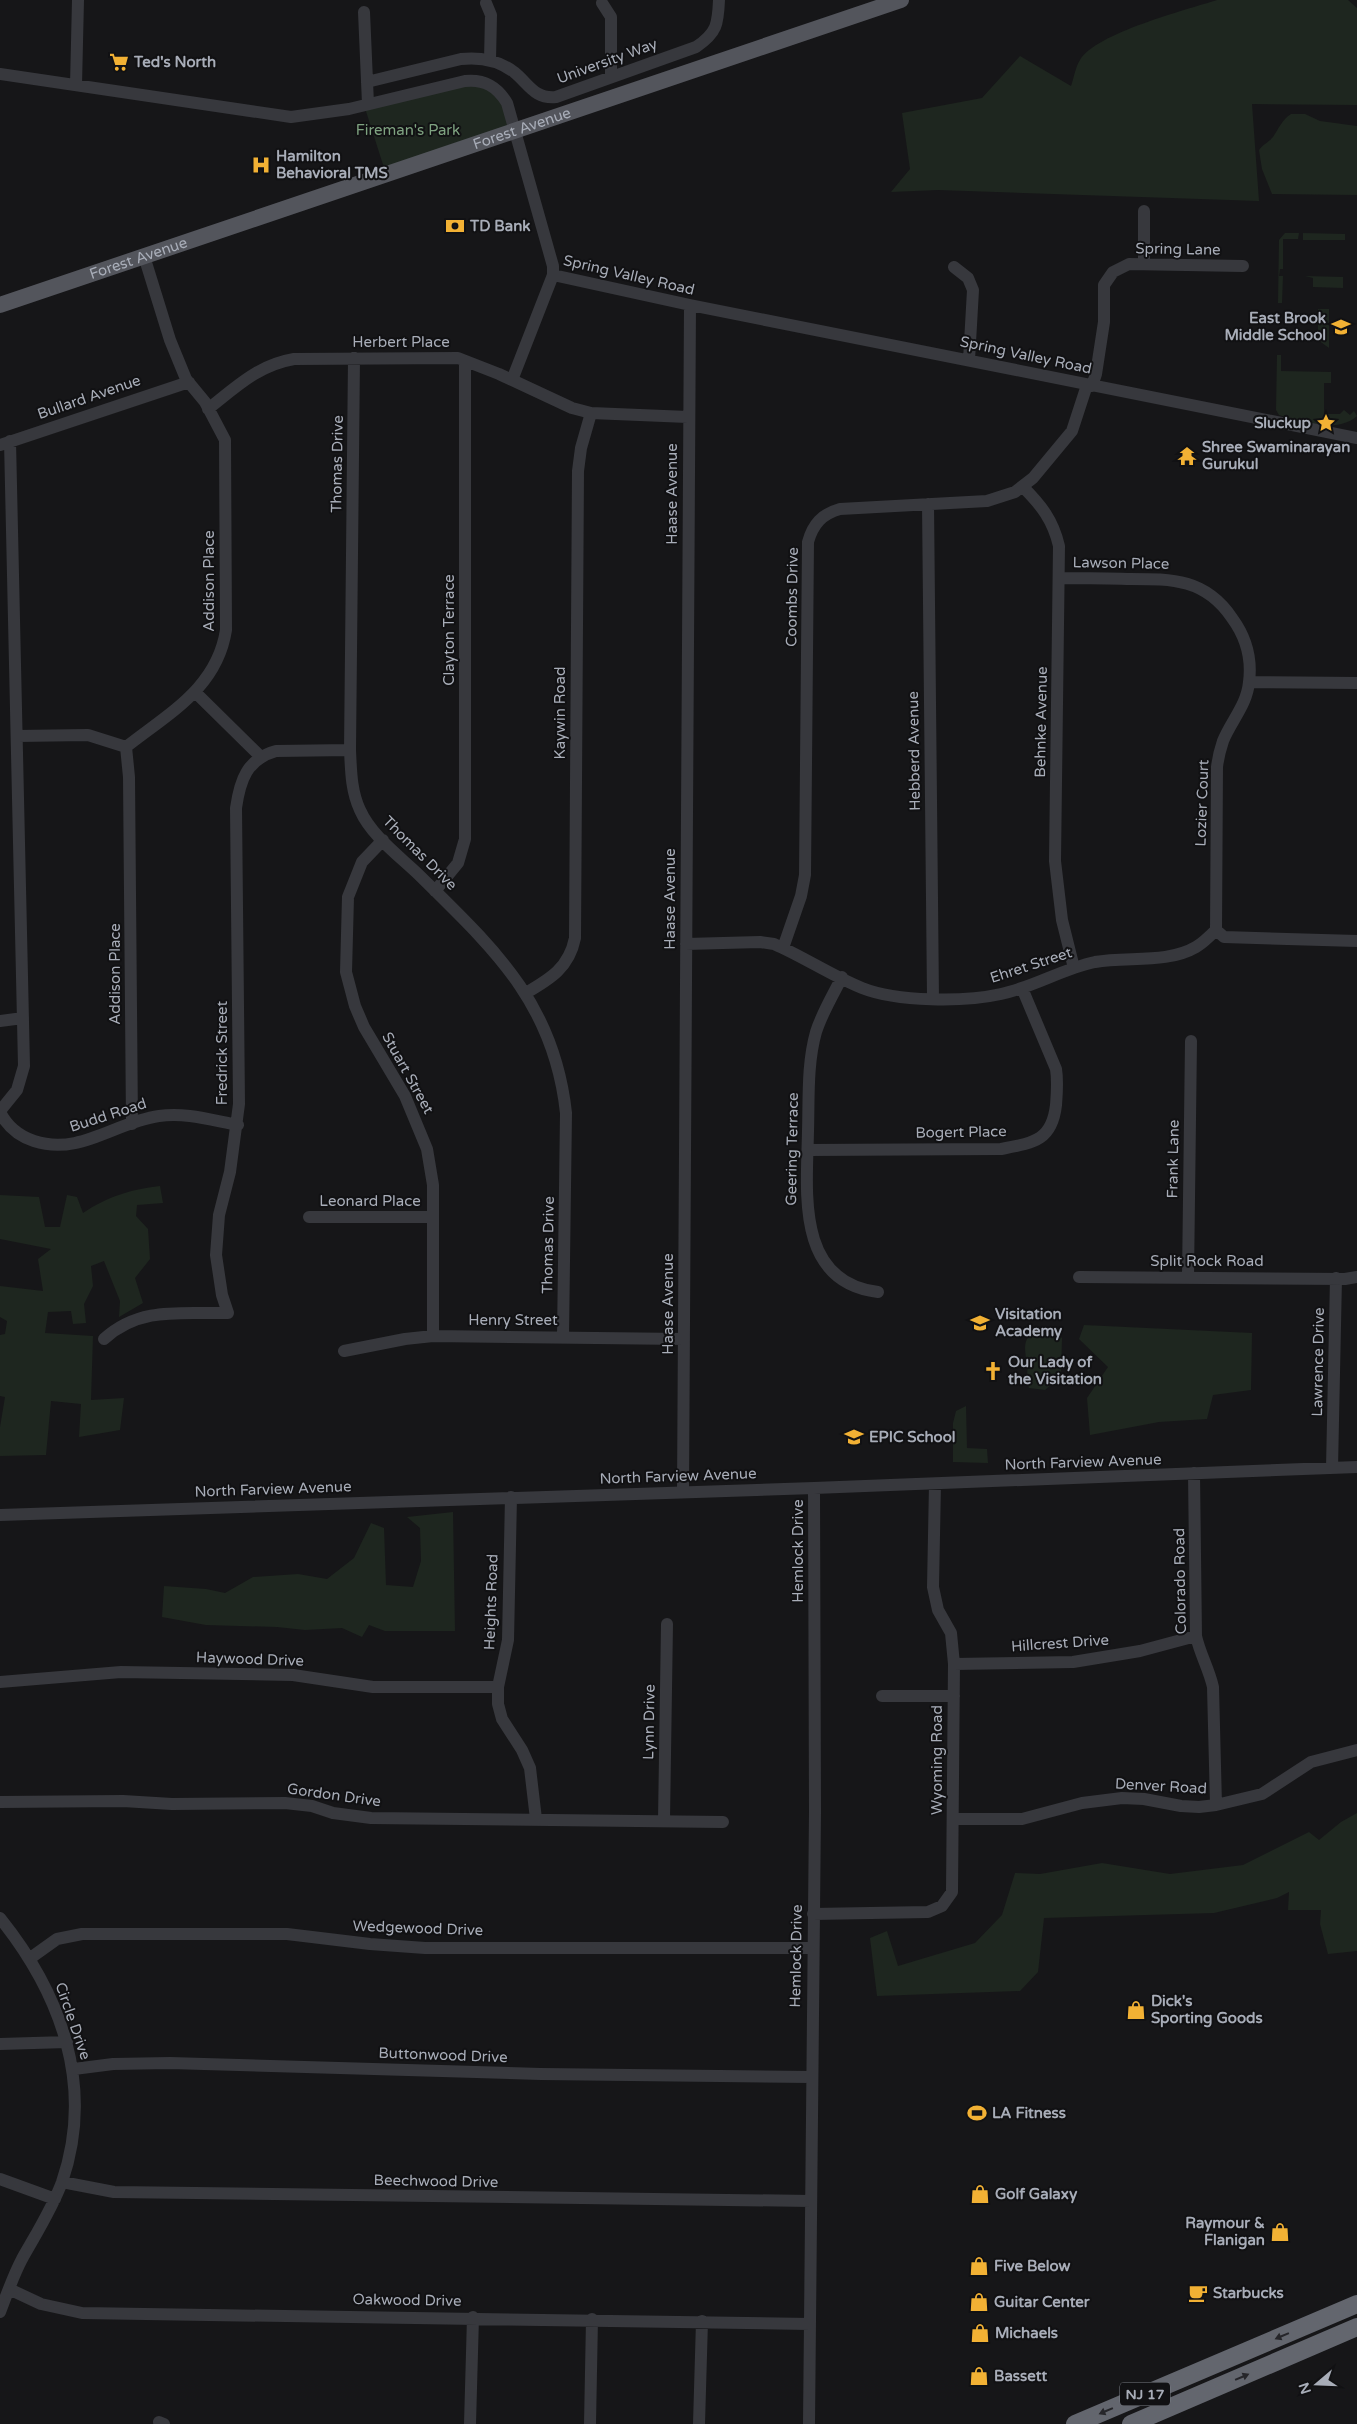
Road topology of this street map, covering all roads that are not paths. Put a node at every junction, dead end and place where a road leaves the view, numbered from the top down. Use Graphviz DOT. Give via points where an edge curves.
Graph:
graph roads {
  1 [pos="78,0"];
  2 [pos="719,0"];
  3 [pos="902,0"];
  4 [pos="486,2"];
  5 [pos="602,3"];
  6 [pos="364,12"];
  7 [pos="490,60"];
  8 [pos="0,74"];
  9 [pos="611,78"];
  10 [pos="367,82"];
  11 [pos="76,85"];
  12 [pos="368,104"];
  13 [pos="516,130"];
  14 [pos="1144,211"];
  15 [pos="144,256"];
  16 [pos="1144,264"];
  17 [pos="1243,266"];
  18 [pos="954,267"];
  19 [pos="553,275"];
  20 [pos="0,305"];
  21 [pos="690,305"];
  22 [pos="354,358"];
  23 [pos="969,360"];
  24 [pos="465,361"];
  25 [pos="512,380"];
  26 [pos="189,382"];
  27 [pos="1090,385"];
  28 [pos="208,409"];
  29 [pos="591,412"];
  30 [pos="688,417"];
  31 [pos="1357,438"];
  32 [pos="5,443"];
  33 [pos="1022,487"];
  34 [pos="928,504"];
  35 [pos="1059,578"];
  36 [pos="1249,682"];
  37 [pos="1357,683"];
  38 [pos="195,692"];
  39 [pos="17,736"];
  40 [pos="126,747"];
  41 [pos="350,750"];
  42 [pos="260,757"];
  43 [pos="383,840"];
  44 [pos="435,891"];
  45 [pos="1216,930"];
  46 [pos="1357,941"];
  47 [pos="686,944"];
  48 [pos="783,948"];
  49 [pos="1074,968"];
  50 [pos="842,977"];
  51 [pos="1022,988"];
  52 [pos="526,993"];
  53 [pos="933,998"];
  54 [pos="23,1018"];
  55 [pos="0,1020"];
  56 [pos="1191,1041"];
  57 [pos="0,1112"];
  58 [pos="132,1124"];
  59 [pos="238,1125"];
  60 [pos="808,1150"];
  61 [pos="309,1217"];
  62 [pos="432,1218"];
  63 [pos="1079,1277"];
  64 [pos="1188,1277"];
  65 [pos="1357,1277"];
  66 [pos="1336,1278"];
  67 [pos="878,1292"];
  68 [pos="433,1336"];
  69 [pos="563,1337"];
  70 [pos="104,1339"];
  71 [pos="684,1339"];
  72 [pos="344,1351"];
  73 [pos="1357,1467"];
  74 [pos="1332,1468"];
  75 [pos="1194,1474"];
  76 [pos="934,1484"];
  77 [pos="814,1488"];
  78 [pos="683,1492"];
  79 [pos="511,1497"];
  80 [pos="0,1515"];
  81 [pos="667,1624"];
  82 [pos="1196,1636"];
  83 [pos="954,1664"];
  84 [pos="0,1682"];
  85 [pos="498,1687"];
  86 [pos="882,1696"];
  87 [pos="954,1696"];
  88 [pos="1357,1750"];
  89 [pos="0,1802"];
  90 [pos="1216,1805"];
  91 [pos="536,1819"];
  92 [pos="954,1819"];
  93 [pos="664,1820"];
  94 [pos="723,1822"];
  95 [pos="813,1914"];
  96 [pos="0,1918"];
  97 [pos="812,1948"];
  98 [pos="30,1959"];
  99 [pos="67,2042"];
  100 [pos="0,2044"];
  101 [pos="74,2069"];
  102 [pos="811,2078"];
  103 [pos="0,2179"];
  104 [pos="62,2182"];
  105 [pos="55,2199"];
  106 [pos="811,2201"];
  107 [pos="9,2289"];
  108 [pos="1357,2304"];
  109 [pos="0,2312"];
  110 [pos="472,2318"];
  111 [pos="592,2319"];
  112 [pos="702,2321"];
  113 [pos="810,2324"];
  114 [pos="1357,2327"];
  115 [pos="1197,2396"];
  116 [pos="470,2424"];
  117 [pos="590,2424"];
  118 [pos="699,2424"];
  119 [pos="809,2424"];
  120 [pos="1075,2424"];
  121 [pos="1131,2424"];
  122 [pos="1157,2424"];
  1 -- 11 [label="street"];
  2 -- 9 [label="street, University Way" via="717,26 696,47"];
  3 -- 13 [label="main road, Forest Avenue"];
  4 -- 7 [label="street" via="491,15"];
  5 -- 9 [label="street" via="611,17"];
  6 -- 10 [label="street"];
  7 -- 9 [label="street, University Way" via="513,71 533,92 548,98"];
  7 -- 10 [label="street, University Way" via="461,58"];
  8 -- 11 [label="street, Spring Valley Road"];
  10 -- 12 [label="street"];
  11 -- 12 [label="street, Spring Valley Road" via="278,117"];
  12 -- 13 [label="street, Spring Valley Road" via="474,80 500,90"];
  13 -- 15 [label="main road, Forest Avenue"];
  13 -- 19 [label="street, Spring Valley Road"];
  14 -- 16 [label="street"];
  15 -- 20 [label="main road, Forest Avenue"];
  15 -- 26 [label="street, Addison Place" via="170,340"];
  16 -- 17 [label="street, Spring Lane"];
  16 -- 27 [label="street, Spring Lane" via="1120,267 1107,278 1103,292 1100,354"];
  18 -- 23 [label="street" via="968,278 973,290"];
  19 -- 21 [label="street, Spring Valley Road"];
  19 -- 25 [label="street"];
  21 -- 23 [label="street, Spring Valley Road"];
  21 -- 30 [label="street, Haase Avenue"];
  22 -- 24 [label="street, Herbert Place" via="458,358"];
  22 -- 28 [label="street, Herbert Place" via="294,358 268,365 255,371"];
  22 -- 41 [label="street, Thomas Drive"];
  23 -- 27 [label="street, Spring Valley Road"];
  24 -- 25 [label="street, Herbert Place"];
  24 -- 44 [label="street, Clayton Terrace" via="465,839 458,863"];
  25 -- 29 [label="street, Herbert Place" via="572,408"];
  26 -- 28 [label="street, Addison Place"];
  26 -- 32 [label="street, Bullard Avenue"];
  27 -- 31 [label="street, Spring Valley Road"];
  27 -- 33 [label="street, Coombs Drive" via="1072,430 1048,462"];
  28 -- 38 [label="street, Addison Place" via="225,440 226,630 220,658"];
  29 -- 30 [label="street, Herbert Place"];
  29 -- 52 [label="street, Kaywin Road" via="578,471 574,938 561,969"];
  30 -- 47 [label="street, Haase Avenue"];
  32 -- 39 [label="street"];
  33 -- 34 [label="street, Coombs Drive" via="987,500"];
  33 -- 35 [label="street, Behnke Avenue" via="1042,507 1056,532"];
  34 -- 48 [label="street, Coombs Drive" via="840,509 822,517 810,533 805,875"];
  34 -- 53 [label="street, Hebberd Avenue"];
  35 -- 36 [label="street, Lawson Place" via="1190,583 1222,605 1237,624 1248,652"];
  35 -- 49 [label="street, Behnke Avenue" via="1056,861 1062,920"];
  36 -- 37 [label="street"];
  36 -- 45 [label="street, Lozier Court" via="1244,701 1223,741 1217,767"];
  38 -- 40 [label="street, Addison Place"];
  38 -- 42 [label="street"];
  39 -- 40 [label="street" via="88,735"];
  39 -- 54 [label="street"];
  40 -- 58 [label="street, Addison Place" via="129,777"];
  41 -- 42 [label="street" via="276,751"];
  41 -- 43 [label="street, Thomas Drive" via="353,788 360,810"];
  42 -- 59 [label="street, Fredrick Street" via="246,771 236,808"];
  43 -- 44 [label="street, Thomas Drive"];
  43 -- 62 [label="street, Stuart Street" via="362,862 348,897 346,972 364,1027 405,1096 427,1149"];
  44 -- 52 [label="street, Thomas Drive" via="502,961"];
  45 -- 46 [label="street" via="1224,937"];
  45 -- 49 [label="street, Ehret Street" via="1196,947 1182,953"];
  47 -- 48 [label="street, Ehret Street" via="760,942"];
  47 -- 71 [label="street, Haase Avenue"];
  48 -- 50 [label="street, Ehret Street"];
  49 -- 51 [label="street, Ehret Street"];
  50 -- 53 [label="street, Ehret Street" via="861,988 886,996"];
  50 -- 60 [label="street, Geering Terrace" via="822,1016 812,1048"];
  51 -- 53 [label="street, Ehret Street" via="984,997"];
  51 -- 60 [label="street, Bogert Place" via="1058,1081 1054,1120 1045,1135 1001,1149"];
  52 -- 69 [label="street, Thomas Drive" via="552,1045 566,1113"];
  54 -- 55 [label="street"];
  54 -- 57 [label="street" via="24,1066 13,1096"];
  56 -- 64 [label="street, Frank Lane"];
  57 -- 58 [label="street, Budd Road" via="18,1134 57,1145 86,1142"];
  58 -- 59 [label="street, Budd Road" via="172,1114"];
  59 -- 70 [label="street, Fredrick Street" via="216,1234 218,1274 228,1313 147,1316 124,1323"];
  60 -- 67 [label="street, Geering Terrace" via="806,1209 817,1248 825,1261 852,1286"];
  61 -- 62 [label="street, Leonard Place"];
  62 -- 68 [label="street, Stuart Street"];
  63 -- 64 [label="street, Split Rock Road"];
  64 -- 66 [label="street, Split Rock Road"];
  65 -- 66 [label="street"];
  66 -- 74 [label="street, Lawrence Drive"];
  68 -- 69 [label="street, Henry Street"];
  68 -- 72 [label="street, Henry Street"];
  69 -- 71 [label="street, Henry Street"];
  71 -- 78 [label="street, Haase Avenue"];
  73 -- 74 [label="street, North Farview Avenue"];
  74 -- 75 [label="street, North Farview Avenue"];
  75 -- 76 [label="street, North Farview Avenue"];
  75 -- 82 [label="street, Colorado Road"];
  76 -- 77 [label="street, North Farview Avenue"];
  76 -- 83 [label="street, Wyoming Road" via="933,1587 938,1610 950,1633"];
  77 -- 78 [label="street, North Farview Avenue"];
  77 -- 95 [label="street, Hemlock Drive"];
  78 -- 79 [label="street, North Farview Avenue"];
  79 -- 80 [label="street, North Farview Avenue"];
  79 -- 85 [label="street, Heights Road" via="508,1640"];
  81 -- 93 [label="street, Lynn Drive"];
  82 -- 83 [label="street, Hillcrest Drive" via="1140,1651 1073,1662"];
  82 -- 90 [label="street, Colorado Road" via="1213,1687"];
  83 -- 87 [label="street, Wyoming Road"];
  84 -- 85 [label="street, Haywood Drive" via="120,1672 293,1675 373,1687"];
  85 -- 91 [label="street, Heights Road" via="502,1720 530,1768"];
  86 -- 87 [label="street"];
  87 -- 92 [label="street, Wyoming Road"];
  88 -- 90 [label="street, Denver Road" via="1311,1762 1262,1794"];
  89 -- 91 [label="street, Gordon Drive" via="285,1804 370,1818"];
  90 -- 92 [label="street, Denver Road" via="1181,1806 1122,1798 1082,1803 1022,1819"];
  91 -- 93 [label="street, Gordon Drive"];
  92 -- 95 [label="street, Wyoming Road" via="953,1884 948,1900 942,1906 928,1912"];
  93 -- 94 [label="street, Gordon Drive"];
  95 -- 97 [label="street, Hemlock Drive"];
  96 -- 98 [label="street, Circle Drive"];
  97 -- 98 [label="street, Wedgewood Drive" via="425,1948 287,1934 82,1934 58,1940"];
  97 -- 102 [label="street, Hemlock Drive"];
  98 -- 99 [label="street, Circle Drive" via="43,1982"];
  99 -- 100 [label="street"];
  99 -- 101 [label="street, Circle Drive"];
  101 -- 102 [label="street, Buttonwood Drive" via="113,2064 170,2063"];
  101 -- 104 [label="street, Circle Drive" via="76,2123"];
  102 -- 106 [label="street, Hemlock Drive"];
  103 -- 105 [label="street"];
  104 -- 105 [label="street, Circle Drive"];
  104 -- 106 [label="street, Beechwood Drive" via="114,2192"];
  105 -- 107 [label="street, Circle Drive"];
  106 -- 113 [label="street, Hemlock Drive"];
  107 -- 109 [label="street, Circle Drive"];
  107 -- 110 [label="street, Oakwood Drive" via="41,2304 82,2313"];
  108 -- 120 [label="highway, NJ 17, one-way"];
  110 -- 111 [label="street, Oakwood Drive"];
  110 -- 116 [label="street"];
  111 -- 112 [label="street, Oakwood Drive"];
  111 -- 117 [label="street"];
  112 -- 113 [label="street, Oakwood Drive"];
  112 -- 118 [label="street"];
  113 -- 119 [label="street, Hemlock Drive"];
  115 -- 114 [label="highway, NJ 17, one-way"];
  115 -- 121 [label="highway, NJ 17"];
  115 -- 122 [label="highway"];
}
